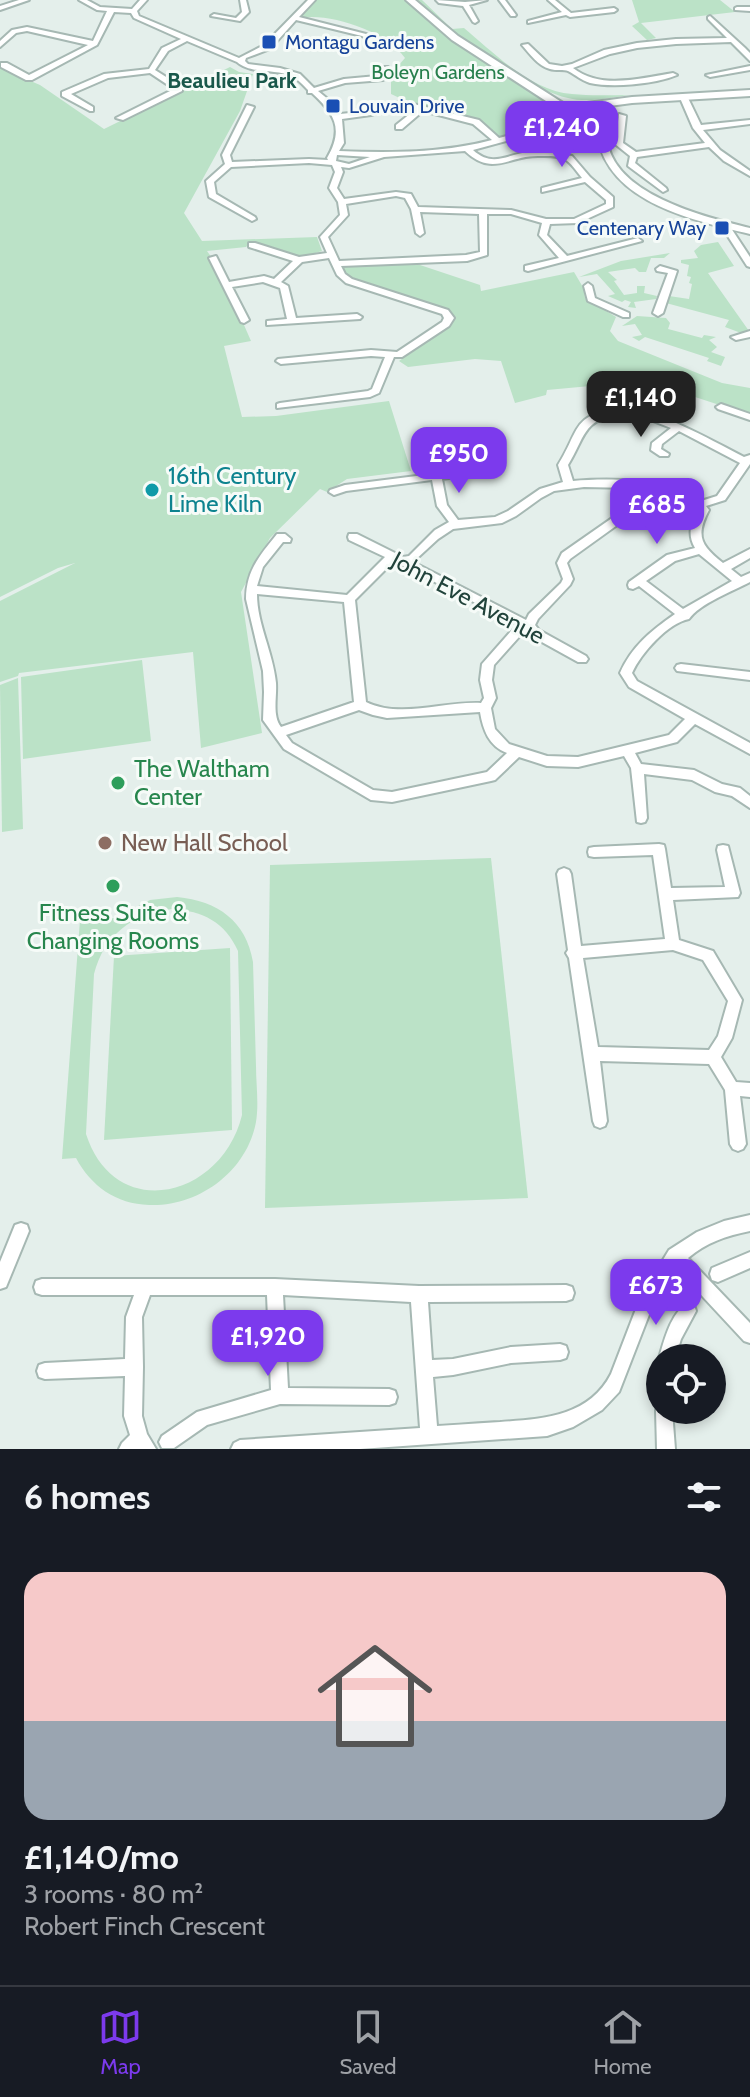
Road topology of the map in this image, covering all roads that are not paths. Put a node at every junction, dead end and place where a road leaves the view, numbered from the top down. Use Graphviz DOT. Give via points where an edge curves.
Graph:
graph roads {
  1 [pos="26,0"];
  2 [pos="82,0"];
  3 [pos="144,0"];
  4 [pos="243,0"];
  5 [pos="312,0"];
  6 [pos="410,0"];
  7 [pos="484,0"];
  8 [pos="502,0"];
  9 [pos="551,0"];
  10 [pos="439,1"];
  11 [pos="465,4"];
  12 [pos="0,8"];
  13 [pos="737,9"];
  14 [pos="750,9"];
  15 [pos="111,10"];
  16 [pos="614,10"];
  17 [pos="134,11"];
  18 [pos="565,13"];
  19 [pos="588,14"];
  20 [pos="513,15"];
  21 [pos="214,16"];
  22 [pos="295,18"];
  23 [pos="470,18"];
  24 [pos="710,18"];
  25 [pos="530,22"];
  26 [pos="599,24"];
  27 [pos="186,39"];
  28 [pos="730,40"];
  29 [pos="95,44"];
  30 [pos="0,45"];
  31 [pos="526,45"];
  32 [pos="267,47"];
  33 [pos="389,47"];
  34 [pos="222,52"];
  35 [pos="250,55"];
  36 [pos="750,59"];
  37 [pos="269,60"];
  38 [pos="241,61"];
  39 [pos="4,65"];
  40 [pos="258,67"];
  41 [pos="568,67"];
  42 [pos="750,68"];
  43 [pos="385,69"];
  44 [pos="280,70"];
  45 [pos="151,71"];
  46 [pos="673,75"];
  47 [pos="710,75"];
  48 [pos="311,91"];
  49 [pos="539,92"];
  50 [pos="750,93"];
  51 [pos="684,98"];
  52 [pos="619,101"];
  53 [pos="584,106"];
  54 [pos="250,107"];
  55 [pos="90,109"];
  56 [pos="420,109"];
  57 [pos="622,116"];
  58 [pos="338,117"];
  59 [pos="120,118"];
  60 [pos="576,118"];
  61 [pos="603,118"];
  62 [pos="750,122"];
  63 [pos="399,127"];
  64 [pos="697,128"];
  65 [pos="599,138"];
  66 [pos="498,141"];
  67 [pos="340,143"];
  68 [pos="552,143"];
  69 [pos="710,145"];
  70 [pos="467,149"];
  71 [pos="538,154"];
  72 [pos="634,155"];
  73 [pos="356,158"];
  74 [pos="336,162"];
  75 [pos="229,165"];
  76 [pos="750,174"];
  77 [pos="587,179"];
  78 [pos="545,190"];
  79 [pos="663,190"];
  80 [pos="342,202"];
  81 [pos="415,209"];
  82 [pos="483,212"];
  83 [pos="252,219"];
  84 [pos="546,222"];
  85 [pos="724,224"];
  86 [pos="750,231"];
  87 [pos="420,233"];
  88 [pos="734,239"];
  89 [pos="750,240"];
  90 [pos="638,241"];
  91 [pos="252,245"];
  92 [pos="213,258"];
  93 [pos="334,259"];
  94 [pos="565,259"];
  95 [pos="299,260"];
  96 [pos="750,264"];
  97 [pos="528,268"];
  98 [pos="660,269"];
  99 [pos="276,282"];
  100 [pos="228,285"];
  101 [pos="588,286"];
  102 [pos="658,313"];
  103 [pos="626,315"];
  104 [pos="357,317"];
  105 [pos="244,320"];
  106 [pos="292,321"];
  107 [pos="270,323"];
  108 [pos="750,334"];
  109 [pos="736,337"];
  110 [pos="390,356"];
  111 [pos="281,361"];
  112 [pos="280,406"];
  113 [pos="721,407"];
  114 [pos="750,417"];
  115 [pos="678,427"];
  116 [pos="664,454"];
  117 [pos="747,459"];
  118 [pos="472,472"];
  119 [pos="437,478"];
  120 [pos="569,483"];
  121 [pos="637,486"];
  122 [pos="334,492"];
  123 [pos="702,504"];
  124 [pos="456,524"];
  125 [pos="353,537"];
  126 [pos="286,539"];
  127 [pos="701,550"];
  128 [pos="750,553"];
  129 [pos="391,558"];
  130 [pos="405,560"];
  131 [pos="724,568"];
  132 [pos="745,579"];
  133 [pos="251,589"];
  134 [pos="349,599"];
  135 [pos="685,616"];
  136 [pos="529,626"];
  137 [pos="582,659"];
  138 [pos="681,668"];
  139 [pos="750,676"];
  140 [pos="360,705"];
  141 [pos="485,708"];
  142 [pos="692,719"];
  143 [pos="277,733"];
  144 [pos="750,749"];
  145 [pos="627,751"];
  146 [pos="515,753"];
  147 [pos="637,768"];
  148 [pos="750,803"];
  149 [pos="641,818"];
  150 [pos="723,850"];
  151 [pos="594,852"];
  152 [pos="564,874"];
  153 [pos="665,894"];
  154 [pos="673,944"];
  155 [pos="573,953"];
  156 [pos="743,1000"];
  157 [pos="593,1054"];
  158 [pos="713,1057"];
  159 [pos="732,1088"];
  160 [pos="750,1090"];
  161 [pos="600,1121"];
  162 [pos="738,1144"];
  163 [pos="750,1223"];
  164 [pos="21,1231"];
  165 [pos="675,1256"];
  166 [pos="750,1260"];
  167 [pos="718,1274"];
  168 [pos="0,1281"];
  169 [pos="42,1287"];
  170 [pos="275,1287"];
  171 [pos="145,1288"];
  172 [pos="566,1293"];
  173 [pos="419,1294"];
  174 [pos="688,1311"];
  175 [pos="750,1335"];
  176 [pos="671,1344"];
  177 [pos="560,1352"];
  178 [pos="135,1367"];
  179 [pos="425,1369"];
  180 [pos="45,1371"];
  181 [pos="280,1396"];
  182 [pos="389,1397"];
  183 [pos="665,1424"];
  184 [pos="429,1435"];
  185 [pos="168,1442"];
  186 [pos="138,1445"];
  187 [pos="240,1449"];
  188 [pos="666,1449"];
  1 -- 12 [label="street"];
  2 -- 15 [label="street"];
  3 -- 17 [label="street"];
  4 -- 21 [label="street" via="246,12 238,20"];
  5 -- 22 [label="street"];
  6 -- 49 [label="street" via="455,38"];
  7 -- 11 [label="street"];
  8 -- 20 [label="street"];
  9 -- 18 [label="street"];
  10 -- 11 [label="street"];
  11 -- 23 [label="street"];
  13 -- 14 [label="street"];
  15 -- 17 [label="street"];
  15 -- 29 [label="street"];
  16 -- 19 [label="street"];
  17 -- 27 [label="street" via="136,17"];
  18 -- 19 [label="street"];
  18 -- 25 [label="street"];
  19 -- 26 [label="street"];
  22 -- 32 [label="street"];
  22 -- 33 [label="street" via="364,35"];
  24 -- 28 [label="street"];
  27 -- 34 [label="street"];
  27 -- 45 [label="street" via="165,50"];
  28 -- 36 [label="street"];
  28 -- 41 [label="street" via="634,47"];
  29 -- 30 [label="street" via="27,29 14,31"];
  29 -- 39 [label="street" via="29,78"];
  31 -- 41 [label="street" via="545,65"];
  32 -- 35 [label="street"];
  32 -- 37 [label="street"];
  34 -- 35 [label="street"];
  34 -- 38 [label="street"];
  35 -- 37 [label="street"];
  35 -- 38 [label="street"];
  37 -- 40 [label="street"];
  37 -- 44 [label="street"];
  38 -- 40 [label="street"];
  40 -- 44 [label="street"];
  41 -- 46 [label="street" via="588,82"];
  42 -- 47 [label="street"];
  43 -- 48 [label="street" via="380,78"];
  44 -- 48 [label="street" via="297,76"];
  45 -- 55 [label="street" via="107,76 65,94"];
  45 -- 59 [label="street" via="179,89"];
  48 -- 58 [label="street"];
  49 -- 53 [label="street"];
  49 -- 60 [label="street"];
  50 -- 51 [label="street"];
  51 -- 52 [label="street"];
  51 -- 64 [label="street"];
  52 -- 53 [label="street"];
  52 -- 61 [label="street"];
  53 -- 60 [label="street"];
  53 -- 61 [label="street" via="598,108"];
  54 -- 75 [label="street" via="226,155"];
  56 -- 58 [label="street" via="401,103"];
  56 -- 63 [label="street"];
  56 -- 66 [label="street" via="476,122"];
  57 -- 72 [label="street" via="619,144"];
  58 -- 67 [label="street"];
  60 -- 61 [label="street"];
  60 -- 65 [label="street"];
  60 -- 66 [label="street"];
  61 -- 65 [label="street"];
  62 -- 64 [label="street"];
  64 -- 69 [label="street"];
  65 -- 85 [label="street" via="611,167 628,183 667,205"];
  66 -- 70 [label="street"];
  67 -- 73 [label="street"];
  67 -- 74 [label="street"];
  68 -- 71 [label="street" via="537,147"];
  69 -- 72 [label="street"];
  69 -- 76 [label="street"];
  70 -- 71 [label="street" via="491,164"];
  70 -- 73 [label="street"];
  71 -- 77 [label="street" via="569,158"];
  72 -- 79 [label="street" via="631,164"];
  73 -- 74 [label="street"];
  73 -- 74 [label="street"];
  74 -- 75 [label="street"];
  74 -- 80 [label="street" via="333,188"];
  75 -- 83 [label="street" via="210,181 212,195"];
  77 -- 78 [label="street"];
  77 -- 84 [label="street" via="610,205 575,221"];
  80 -- 81 [label="street" via="396,194 408,196"];
  80 -- 93 [label="street" via="344,215 324,237"];
  81 -- 82 [label="street"];
  81 -- 87 [label="street"];
  82 -- 84 [label="street" via="511,212"];
  82 -- 93 [label="street" via="484,253 467,258"];
  84 -- 94 [label="street" via="543,235"];
  85 -- 86 [label="street"];
  85 -- 88 [label="street"];
  88 -- 89 [label="street"];
  88 -- 96 [label="street"];
  90 -- 94 [label="street"];
  91 -- 95 [label="street"];
  92 -- 100 [label="street"];
  93 -- 95 [label="street"];
  93 -- 110 [label="street" via="349,281 445,312 449,318 399,355"];
  94 -- 97 [label="street"];
  95 -- 99 [label="street"];
  98 -- 102 [label="street" via="673,271"];
  99 -- 100 [label="street" via="258,279"];
  99 -- 106 [label="street" via="287,289"];
  100 -- 105 [label="street"];
  101 -- 103 [label="street" via="591,299"];
  104 -- 106 [label="street"];
  106 -- 107 [label="street"];
  108 -- 109 [label="street"];
  110 -- 111 [label="street"];
  110 -- 112 [label="street" via="370,394"];
  113 -- 114 [label="street"];
  115 -- 116 [label="street" via="653,441"];
  115 -- 117 [label="street"];
  115 -- 120 [label="street" via="629,412 595,416 584,424 563,465"];
  117 -- 123 [label="street" via="721,498"];
  118 -- 119 [label="street"];
  119 -- 122 [label="street"];
  119 -- 124 [label="street" via="442,506"];
  120 -- 121 [label="street"];
  120 -- 124 [label="street" via="549,488 506,518"];
  121 -- 123 [label="street"];
  121 -- 136 [label="street" via="630,511 566,556 565,585"];
  123 -- 127 [label="street" via="693,535"];
  124 -- 130 [label="street"];
  125 -- 129 [label="street, John Eve Avenue"];
  126 -- 133 [label="street" via="281,537 260,562"];
  127 -- 131 [label="street"];
  127 -- 135 [label="street" via="671,558 636,583"];
  128 -- 131 [label="street"];
  129 -- 130 [label="street, John Eve Avenue"];
  129 -- 134 [label="street"];
  130 -- 136 [label="street, John Eve Avenue"];
  131 -- 132 [label="street"];
  132 -- 135 [label="street"];
  133 -- 134 [label="street"];
  133 -- 143 [label="street" via="272,696 269,720"];
  134 -- 140 [label="street"];
  135 -- 142 [label="street" via="657,632 629,662 626,673 633,684"];
  136 -- 137 [label="street, John Eve Avenue"];
  136 -- 141 [label="street" via="488,664 490,698"];
  138 -- 139 [label="street"];
  140 -- 141 [label="street" via="385,714"];
  140 -- 143 [label="street"];
  141 -- 146 [label="street" via="489,731"];
  142 -- 144 [label="street"];
  142 -- 145 [label="street" via="673,739"];
  143 -- 146 [label="street" via="288,746 371,795 392,797 491,776"];
  145 -- 146 [label="street" via="578,762"];
  145 -- 147 [label="street"];
  147 -- 148 [label="street" via="694,775"];
  147 -- 149 [label="street"];
  150 -- 153 [label="street" via="733,893"];
  151 -- 153 [label="street" via="659,849"];
  152 -- 155 [label="street"];
  153 -- 154 [label="street"];
  154 -- 155 [label="street"];
  154 -- 156 [label="street" via="708,955"];
  155 -- 157 [label="street"];
  156 -- 158 [label="street"];
  157 -- 158 [label="street"];
  157 -- 161 [label="street"];
  158 -- 159 [label="street"];
  159 -- 160 [label="street"];
  159 -- 162 [label="street"];
  163 -- 165 [label="street" via="729,1226"];
  164 -- 168 [label="street"];
  165 -- 175 [label="street"];
  165 -- 184 [label="street" via="645,1299 612,1388 596,1405 574,1420 547,1427"];
  166 -- 167 [label="street"];
  169 -- 171 [label="street"];
  170 -- 171 [label="street"];
  170 -- 173 [label="street"];
  170 -- 181 [label="street"];
  171 -- 178 [label="street" via="134,1317"];
  172 -- 173 [label="street"];
  173 -- 179 [label="street"];
  174 -- 176 [label="street"];
  177 -- 179 [label="street"];
  178 -- 180 [label="street"];
  178 -- 186 [label="street"];
  179 -- 184 [label="street"];
  181 -- 182 [label="street"];
  181 -- 185 [label="street" via="203,1418"];
  183 -- 188 [label="street"];
  184 -- 187 [label="street"];
}
